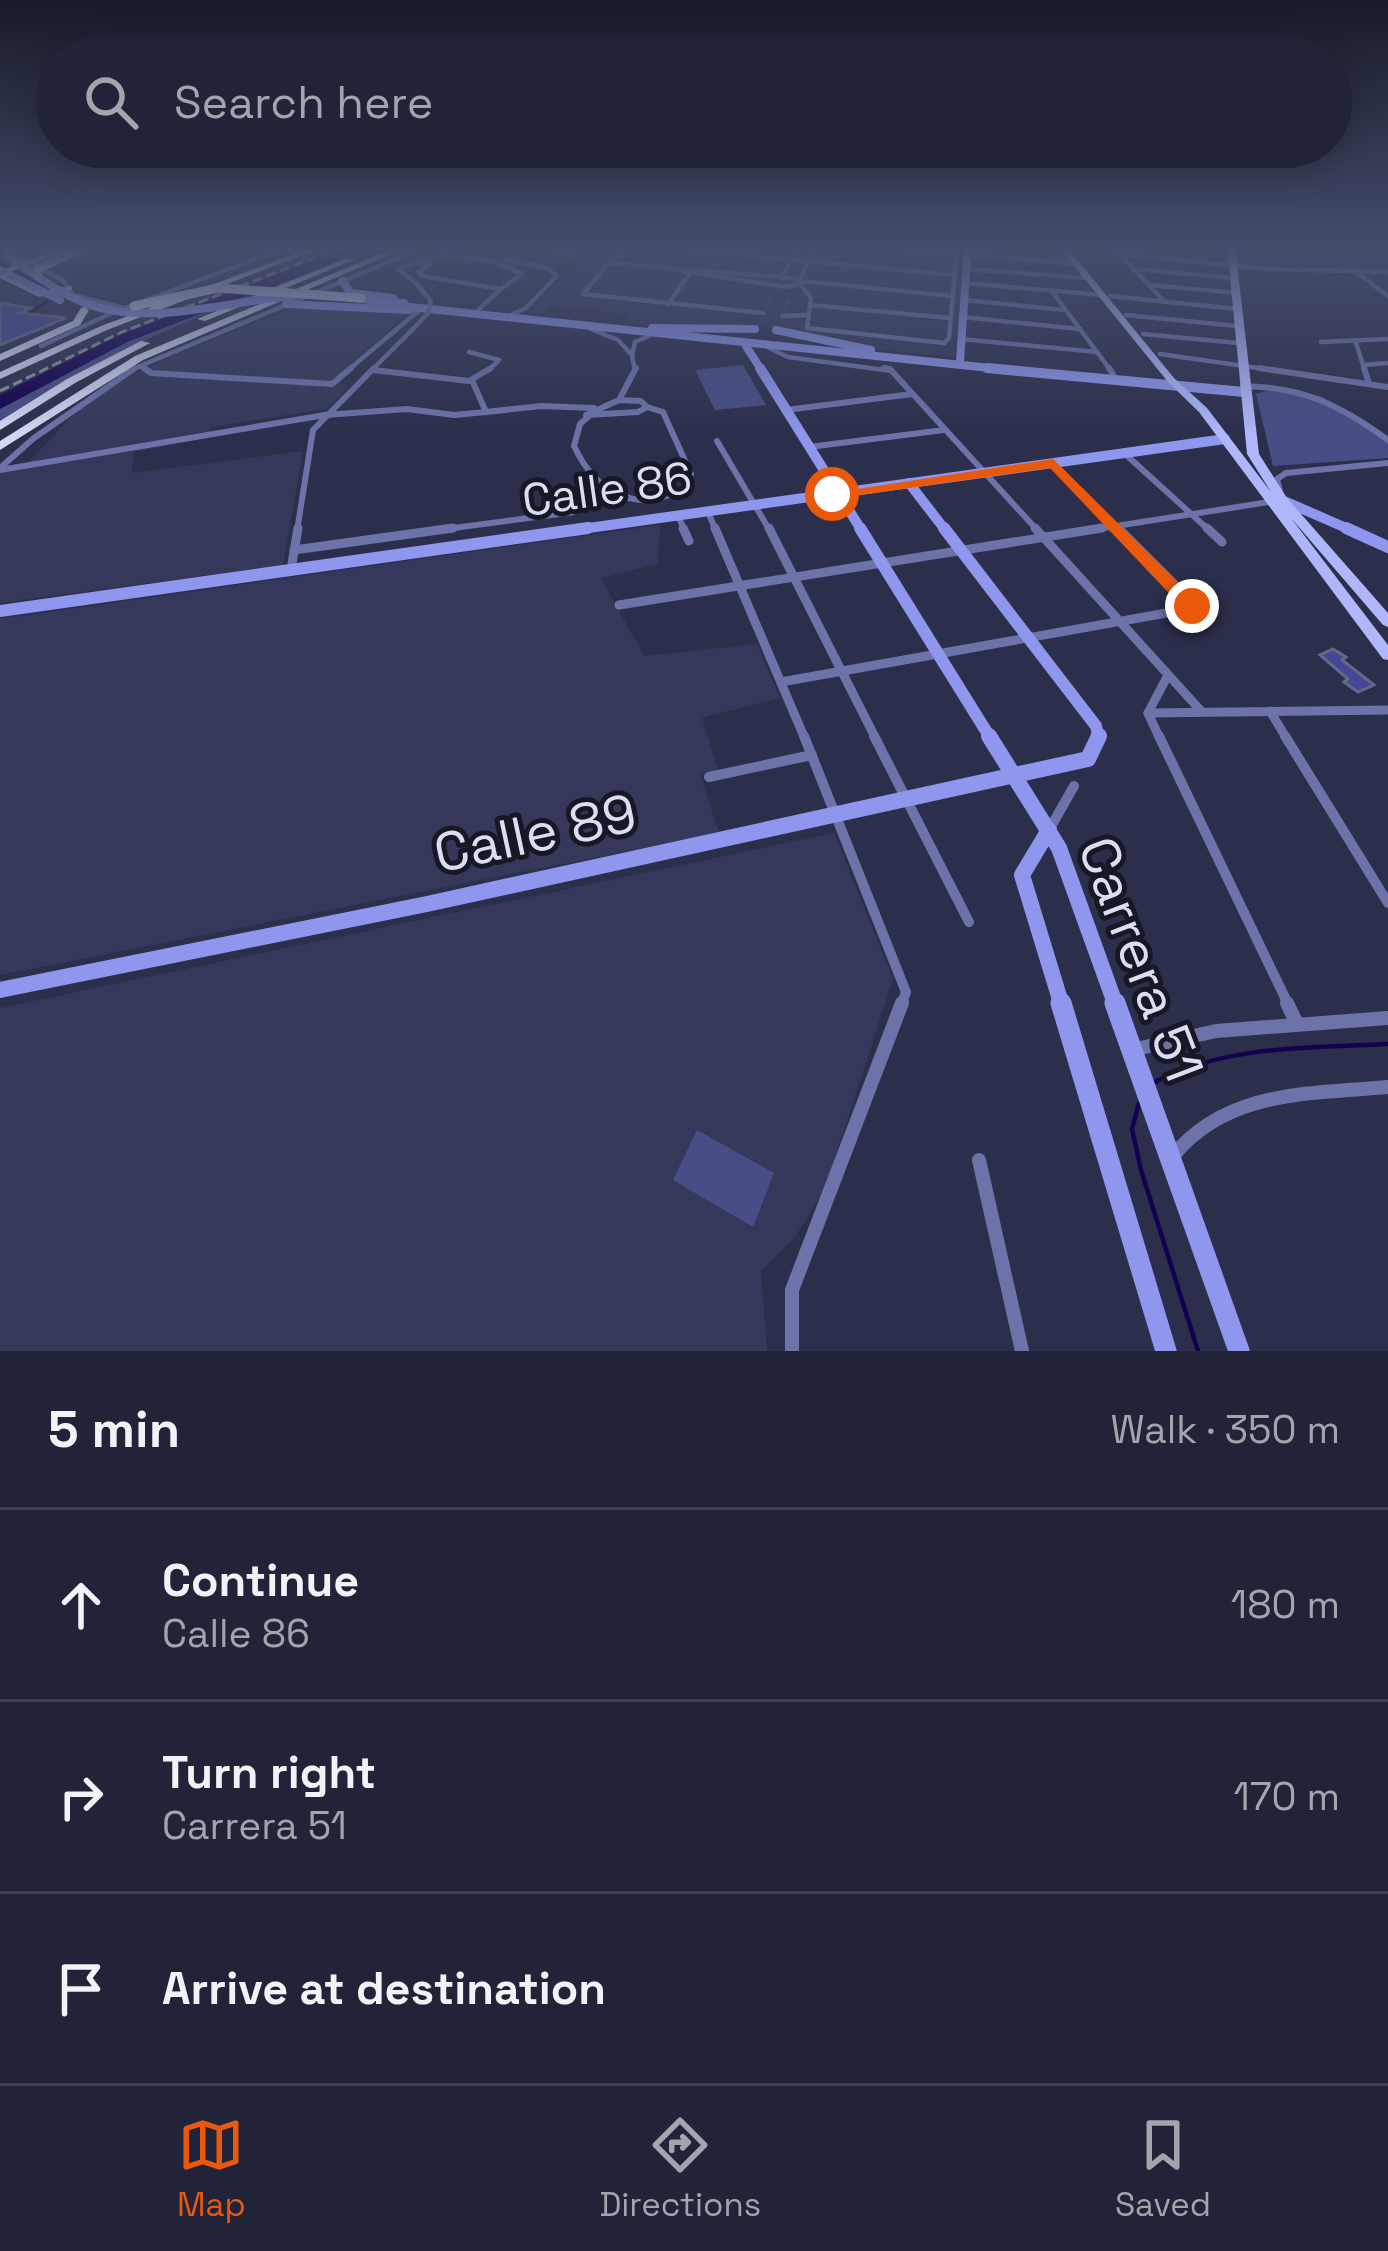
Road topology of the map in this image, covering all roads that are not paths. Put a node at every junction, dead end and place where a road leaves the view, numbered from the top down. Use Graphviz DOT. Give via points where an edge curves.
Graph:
graph roads {
  1 [pos="105,309"];
  2 [pos="124,309"];
  3 [pos="140,309"];
  4 [pos="155,309"];
  5 [pos="160,309"];
  6 [pos="192,309"];
  7 [pos="230,309"];
  8 [pos="245,309"];
  9 [pos="254,309"];
  10 [pos="274,309"];
  11 [pos="407,309"];
  12 [pos="429,309"];
  13 [pos="444,309"];
  14 [pos="445,309"];
  15 [pos="447,309"];
  16 [pos="524,309"];
  17 [pos="679,309"];
  18 [pos="718,309"];
  19 [pos="809,309"];
  20 [pos="854,309"];
  21 [pos="951,309"];
  22 [pos="963,309"];
  23 [pos="1055,309"];
  24 [pos="1118,309"];
  25 [pos="1120,309"];
  26 [pos="1237,309"];
  27 [pos="84,310"];
  28 [pos="420,310"];
  29 [pos="478,310"];
  30 [pos="1065,310"];
  31 [pos="514,314"];
  32 [pos="808,315"];
  33 [pos="1126,315"];
  34 [pos="963,317"];
  35 [pos="950,318"];
  36 [pos="781,319"];
  37 [pos="584,326"];
  38 [pos="1237,326"];
  39 [pos="639,328"];
  40 [pos="667,328"];
  41 [pos="755,328"];
  42 [pos="1080,329"];
  43 [pos="1143,334"];
  44 [pos="651,335"];
  45 [pos="1388,338"];
  46 [pos="961,339"];
  47 [pos="1355,340"];
  48 [pos="1322,342"];
  49 [pos="748,343"];
  50 [pos="1238,343"];
  51 [pos="770,345"];
  52 [pos="41,346"];
  53 [pos="469,352"];
  54 [pos="1097,352"];
  55 [pos="887,354"];
  56 [pos="1160,354"];
  57 [pos="632,355"];
  58 [pos="0,362"];
  59 [pos="1388,363"];
  60 [pos="963,364"];
  61 [pos="1242,364"];
  62 [pos="945,365"];
  63 [pos="1364,365"];
  64 [pos="140,366"];
  65 [pos="890,369"];
  66 [pos="373,370"];
  67 [pos="1113,374"];
  68 [pos="0,376"];
  69 [pos="118,377"];
  70 [pos="472,380"];
  71 [pos="1178,382"];
  72 [pos="1370,384"];
  73 [pos="1388,388"];
  74 [pos="1244,389"];
  75 [pos="912,394"];
  76 [pos="76,395"];
  77 [pos="619,400"];
  78 [pos="647,406"];
  79 [pos="571,408"];
  80 [pos="594,408"];
  81 [pos="786,410"];
  82 [pos="486,412"];
  83 [pos="325,415"];
  84 [pos="587,416"];
  85 [pos="944,430"];
  86 [pos="0,431"];
  87 [pos="1225,439"];
  88 [pos="1388,440"];
  89 [pos="717,441"];
  90 [pos="0,446"];
  91 [pos="809,447"];
  92 [pos="1124,453"];
  93 [pos="1053,463"];
  94 [pos="1388,463"];
  95 [pos="0,469"];
  96 [pos="982,473"];
  97 [pos="909,483"];
  98 [pos="606,492"];
  99 [pos="838,493"];
  100 [pos="1275,500"];
  101 [pos="757,505"];
  102 [pos="708,512"];
  103 [pos="1190,514"];
  104 [pos="678,516"];
  105 [pos="1114,525"];
  106 [pos="1038,536"];
  107 [pos="689,541"];
  108 [pos="1222,542"];
  109 [pos="1388,547"];
  110 [pos="958,548"];
  111 [pos="292,560"];
  112 [pos="880,561"];
  113 [pos="792,574"];
  114 [pos="739,583"];
  115 [pos="619,604"];
  116 [pos="0,611"];
  117 [pos="1388,622"];
  118 [pos="1119,625"];
  119 [pos="1030,640"];
  120 [pos="1388,655"];
  121 [pos="939,656"];
  122 [pos="842,672"];
  123 [pos="1168,677"];
  124 [pos="781,682"];
  125 [pos="1388,710"];
  126 [pos="1270,711"];
  127 [pos="1202,712"];
  128 [pos="1148,713"];
  129 [pos="812,755"];
  130 [pos="1016,771"];
  131 [pos="709,776"];
  132 [pos="1074,786"];
  133 [pos="905,798"];
  134 [pos="837,812"];
  135 [pos="1049,830"];
  136 [pos="1384,888"];
  137 [pos="1388,903"];
  138 [pos="969,922"];
  139 [pos="0,990"];
  140 [pos="1388,1018"];
  141 [pos="1297,1024"];
  142 [pos="1133,1056"];
  143 [pos="1388,1088"];
  144 [pos="1167,1153"];
  145 [pos="979,1160"];
  146 [pos="792,1351"];
  147 [pos="1022,1351"];
  148 [pos="1166,1351"];
  149 [pos="1239,1351"];
  1 -- 5 [label="main road, bridge"];
  2 -- 52 [label="highway"];
  3 -- 52 [label="highway"];
  4 -- 68 [label="highway"];
  6 -- 27 [label="main road, bridge"];
  7 -- 86 [label="highway" via="71,381"];
  8 -- 86 [label="highway" via="131,355"];
  9 -- 76 [label="highway"];
  10 -- 64 [label="street"];
  11 -- 28 [label="main road"];
  12 -- 66 [label="street, bridge"];
  13 -- 28 [label="main road"];
  14 -- 37 [label="main road"];
  15 -- 29 [label="main road"];
  16 -- 31 [label="street"];
  17 -- 40 [label="street"];
  18 -- 41 [label="street" via="763,314"];
  19 -- 32 [label="street"];
  20 -- 35 [label="street"];
  21 -- 35 [label="street"];
  22 -- 34 [label="main road"];
  23 -- 30 [label="street"];
  24 -- 71 [label="main road"];
  25 -- 33 [label="main road"];
  26 -- 38 [label="main road"];
  27 -- 58 [label="highway" via="77,323"];
  28 -- 64 [label="street" via="327,384"];
  29 -- 31 [label="main road"];
  30 -- 42 [label="street"];
  31 -- 37 [label="main road"];
  32 -- 35 [label="street" via="807,328 949,342"];
  32 -- 36 [label="street"];
  33 -- 38 [label="street"];
  33 -- 43 [label="main road"];
  34 -- 42 [label="street"];
  34 -- 46 [label="main road"];
  36 -- 51 [label="street"];
  36 -- 55 [label="main road"];
  37 -- 39 [label="main road"];
  37 -- 44 [label="main road"];
  37 -- 57 [label="street"];
  38 -- 50 [label="main road"];
  39 -- 40 [label="main road"];
  39 -- 49 [label="main road"];
  40 -- 41 [label="main road"];
  41 -- 49 [label="street"];
  42 -- 54 [label="street"];
  43 -- 50 [label="street"];
  43 -- 56 [label="main road"];
  44 -- 49 [label="main road"];
  44 -- 57 [label="street" via="635,342"];
  45 -- 47 [label="street"];
  46 -- 54 [label="street"];
  46 -- 60 [label="main road"];
  47 -- 48 [label="street"];
  47 -- 63 [label="street"];
  49 -- 51 [label="main road"];
  49 -- 81 [label="main road"];
  50 -- 61 [label="main road"];
  51 -- 55 [label="main road"];
  51 -- 62 [label="main road"];
  51 -- 65 [label="street" via="788,357"];
  52 -- 58 [label="highway"];
  53 -- 70 [label="street" via="499,360"];
  54 -- 67 [label="street"];
  55 -- 60 [label="main road"];
  56 -- 61 [label="street"];
  56 -- 71 [label="main road"];
  57 -- 77 [label="street" via="636,369"];
  59 -- 63 [label="street"];
  60 -- 62 [label="main road"];
  60 -- 67 [label="main road"];
  60 -- 71 [label="main road"];
  61 -- 72 [label="street"];
  61 -- 74 [label="main road"];
  62 -- 65 [label="main road"];
  63 -- 72 [label="street"];
  64 -- 69 [label="street"];
  65 -- 75 [label="street"];
  66 -- 70 [label="street"];
  66 -- 83 [label="street"];
  67 -- 71 [label="main road"];
  69 -- 76 [label="highway"];
  69 -- 95 [label="street"];
  70 -- 82 [label="street"];
  71 -- 74 [label="main road"];
  71 -- 87 [label="main road"];
  72 -- 73 [label="street"];
  74 -- 88 [label="street" via="1324,395"];
  74 -- 100 [label="main road" via="1253,454"];
  75 -- 81 [label="street"];
  75 -- 85 [label="street"];
  76 -- 90 [label="highway"];
  77 -- 78 [label="street"];
  77 -- 80 [label="street"];
  78 -- 84 [label="street"];
  78 -- 98 [label="street" via="663,412 690,483 651,502"];
  79 -- 80 [label="street"];
  79 -- 82 [label="street"];
  79 -- 84 [label="street"];
  80 -- 84 [label="street"];
  81 -- 91 [label="main road"];
  82 -- 83 [label="street"];
  83 -- 95 [label="street"];
  83 -- 111 [label="street" via="313,430"];
  84 -- 98 [label="street" via="574,446"];
  85 -- 91 [label="street"];
  85 -- 96 [label="street"];
  87 -- 92 [label="main road, Calle 86"];
  87 -- 100 [label="main road"];
  89 -- 101 [label="street"];
  91 -- 99 [label="main road"];
  92 -- 93 [label="main road, Calle 86"];
  92 -- 103 [label="street"];
  93 -- 96 [label="main road, Calle 86"];
  93 -- 105 [label="street"];
  94 -- 100 [label="street" via="1281,475"];
  96 -- 97 [label="main road, Calle 86"];
  96 -- 106 [label="street"];
  97 -- 99 [label="main road, Calle 86"];
  97 -- 110 [label="main road"];
  98 -- 111 [label="street" via="574,512"];
  99 -- 101 [label="main road, Calle 86"];
  99 -- 112 [label="main road"];
  100 -- 103 [label="street"];
  100 -- 109 [label="main road"];
  100 -- 117 [label="main road"];
  100 -- 120 [label="main road"];
  101 -- 102 [label="main road, Calle 86"];
  101 -- 113 [label="street"];
  102 -- 104 [label="main road, Calle 86"];
  102 -- 114 [label="street"];
  103 -- 105 [label="street"];
  103 -- 108 [label="street"];
  104 -- 107 [label="street"];
  104 -- 111 [label="main road, Calle 86"];
  105 -- 106 [label="street"];
  105 -- 118 [label="street" via="1192,606"];
  106 -- 110 [label="street"];
  106 -- 118 [label="street"];
  110 -- 112 [label="street"];
  110 -- 119 [label="main road"];
  111 -- 116 [label="main road, Calle 86"];
  112 -- 113 [label="street"];
  112 -- 121 [label="main road"];
  113 -- 114 [label="street"];
  113 -- 122 [label="street"];
  114 -- 115 [label="street"];
  114 -- 124 [label="street"];
  118 -- 119 [label="street"];
  118 -- 123 [label="street"];
  119 -- 121 [label="street"];
  119 -- 130 [label="main road, Calle 89" via="1100,732 1088,759"];
  121 -- 122 [label="street"];
  121 -- 130 [label="main road"];
  122 -- 124 [label="street"];
  122 -- 133 [label="street"];
  123 -- 127 [label="street"];
  123 -- 128 [label="street"];
  124 -- 129 [label="street"];
  125 -- 126 [label="street"];
  126 -- 127 [label="street"];
  126 -- 136 [label="street"];
  127 -- 128 [label="street"];
  128 -- 141 [label="street"];
  129 -- 131 [label="street"];
  129 -- 134 [label="street"];
  130 -- 133 [label="main road, Calle 89"];
  130 -- 135 [label="main road"];
  132 -- 135 [label="street"];
  133 -- 134 [label="main road, Calle 89"];
  133 -- 138 [label="street"];
  134 -- 139 [label="main road, Calle 89"];
  134 -- 146 [label="street" via="905,982 904,1003 792,1290"];
  135 -- 142 [label="main road, Carrera 51"];
  135 -- 148 [label="main road, Carrera 51" via="1022,875"];
  136 -- 137 [label="street"];
  140 -- 141 [label="street"];
  141 -- 142 [label="street" via="1188,1035"];
  142 -- 144 [label="main road, Carrera 51"];
  143 -- 144 [label="street" via="1230,1108"];
  144 -- 149 [label="main road, Carrera 51"];
  145 -- 147 [label="street"];
}
